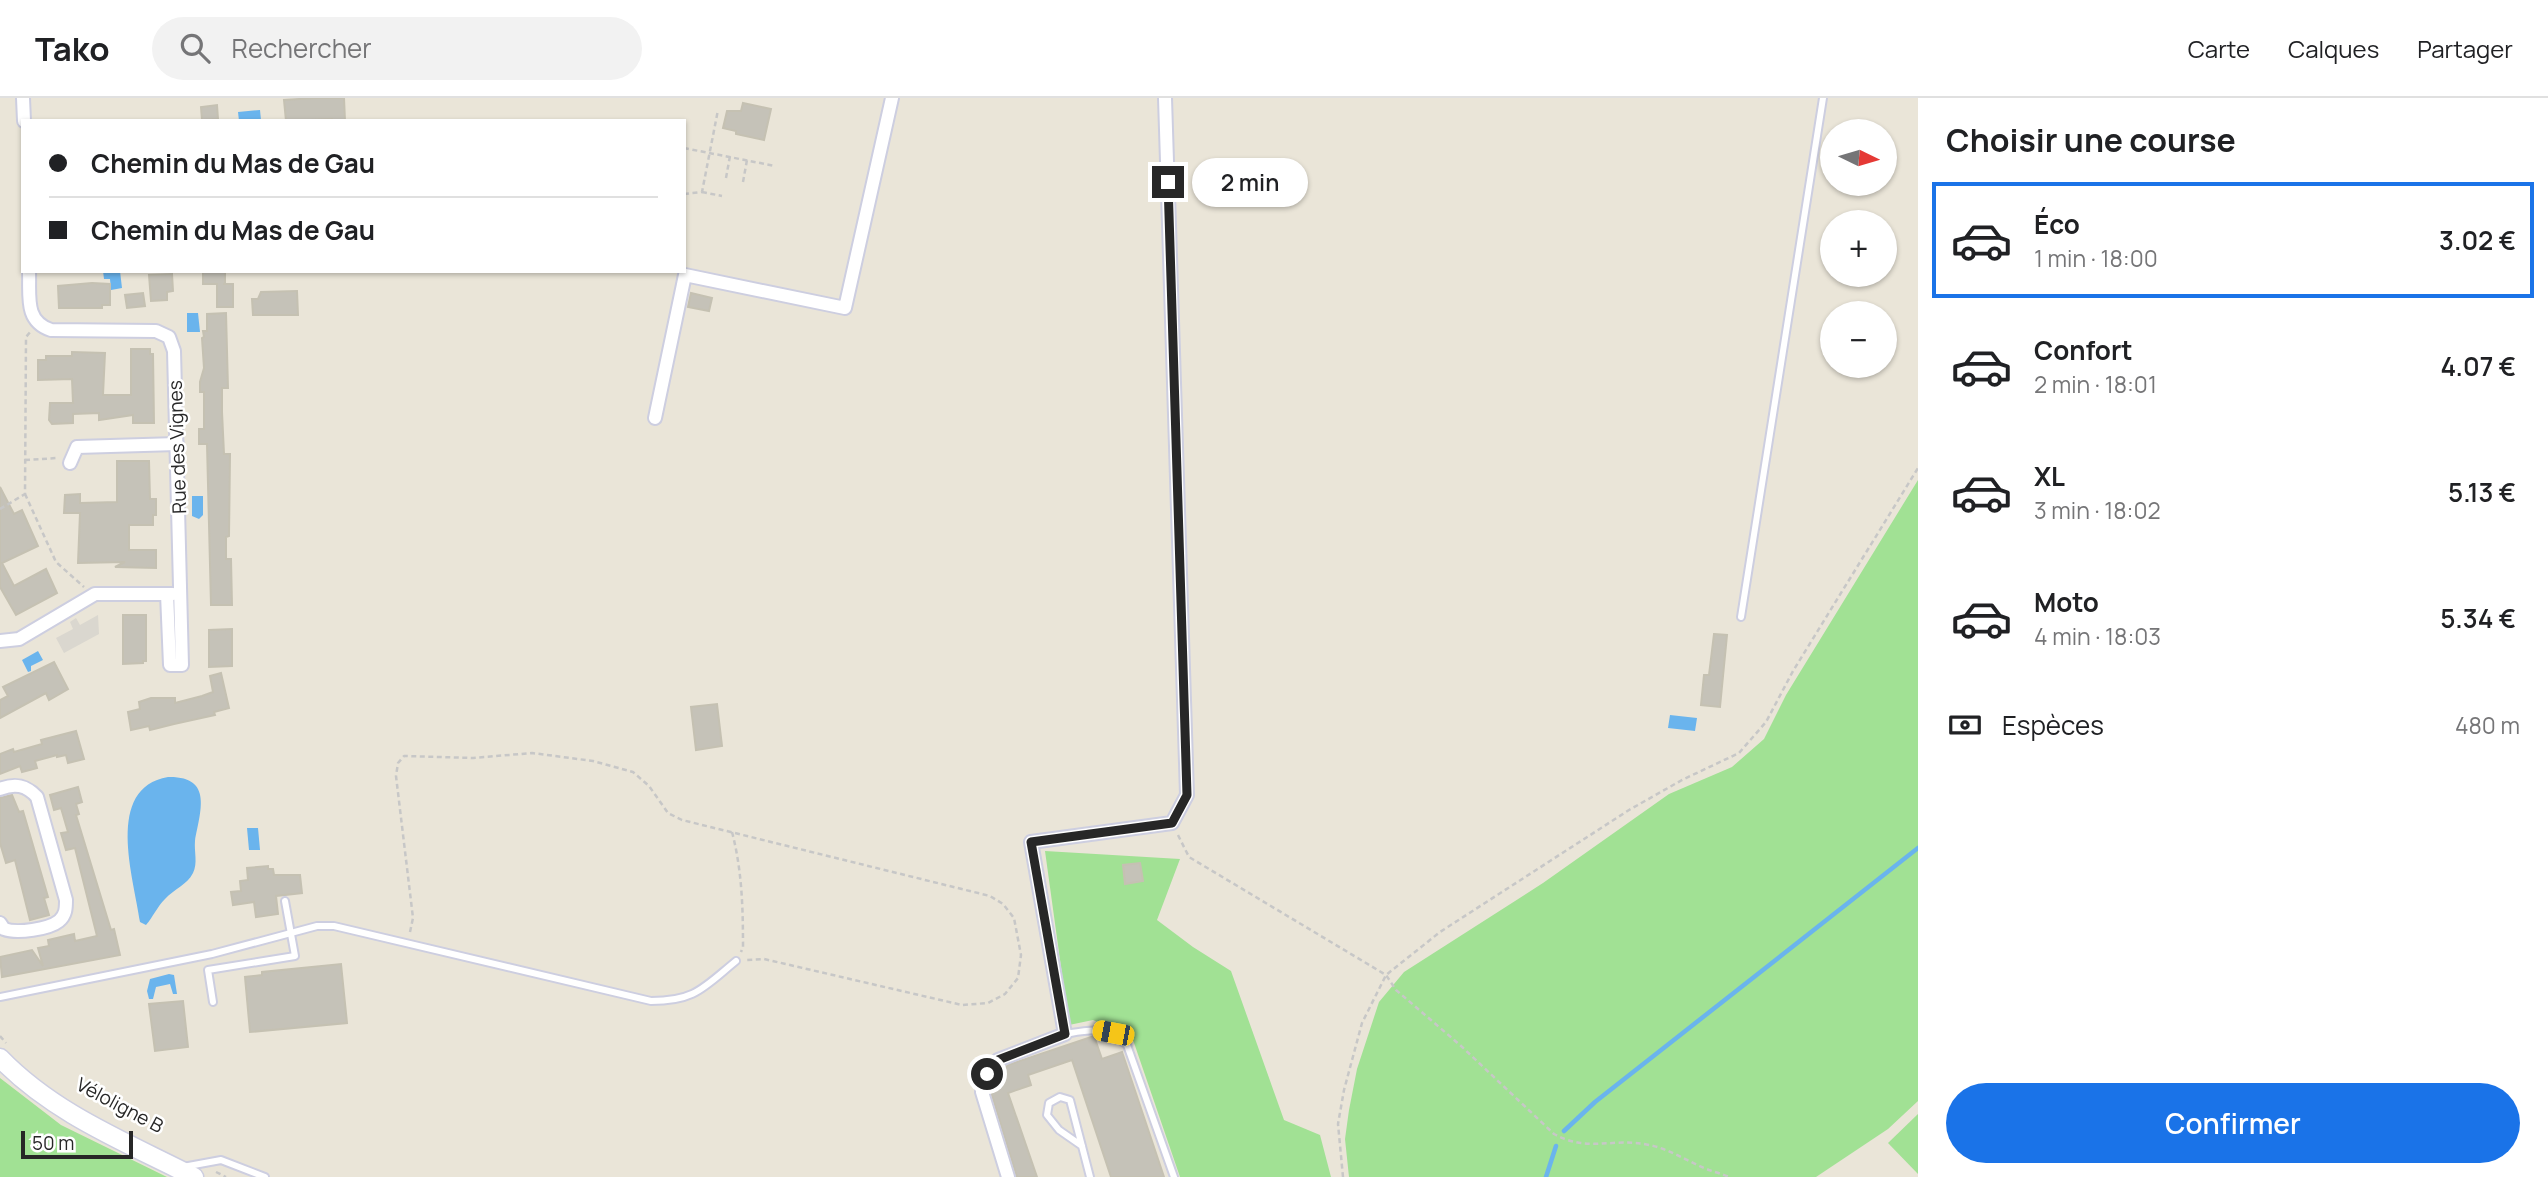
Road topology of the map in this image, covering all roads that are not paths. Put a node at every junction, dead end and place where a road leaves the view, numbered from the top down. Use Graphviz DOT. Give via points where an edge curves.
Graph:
graph roads {
  1 [pos="23,98"];
  2 [pos="892,98"];
  3 [pos="1165,98"];
  4 [pos="1823,98"];
  5 [pos="24,119"];
  6 [pos="29,273"];
  7 [pos="655,418"];
  8 [pos="177,444"];
  9 [pos="69,463"];
  10 [pos="181,593"];
  11 [pos="167,594"];
  12 [pos="1741,617"];
  13 [pos="0,641"];
  14 [pos="0,789"];
  15 [pos="285,901"];
  16 [pos="0,923"];
  17 [pos="290,934"];
  18 [pos="736,961"];
  19 [pos="0,997"];
  20 [pos="213,1002"];
  21 [pos="1065,1034"];
  22 [pos="0,1058"];
  23 [pos="1082,1146"];
  24 [pos="197,1170"];
  25 [pos="177,1173"];
  26 [pos="265,1177"];
  27 [pos="1007,1177"];
  28 [pos="1090,1177"];
  29 [pos="1174,1177"];
  1 -- 5 [label="street"];
  2 -- 7 [label="street" via="845,308 685,275"];
  3 -- 21 [label="street" via="1187,795 1172,823 1031,842"];
  4 -- 12 [label="lane"];
  6 -- 8 [label="street, Rue des Vignes" via="31,316 51,330 156,331 169,337 174,351"];
  8 -- 9 [label="street" via="77,447"];
  8 -- 10 [label="street, Rue des Vignes"];
  10 -- 11 [label="street"];
  10 -- 11 [label="street, Rue des Vignes" via="182,665 170,664"];
  11 -- 13 [label="street" via="95,594 19,639"];
  14 -- 16 [label="street" via="21,785 37,797 66,900 66,913 58,922 21,932 4,929"];
  15 -- 17 [label="lane"];
  17 -- 18 [label="lane" via="334,926 651,1001 675,1001 694,994"];
  17 -- 19 [label="lane"];
  17 -- 20 [label="lane" via="295,956 208,970"];
  21 -- 27 [label="street" via="998,1060 987,1074 982,1091"];
  21 -- 29 [label="lane" via="1093,1029 1113,1033 1127,1045"];
  22 -- 25 [label="main road" via="79,1120"];
  23 -- 23 [label="lane" via="1070,1100 1060,1097 1049,1103 1047,1115"];
  23 -- 28 [label="lane"];
  24 -- 25 [label="main road"];
  24 -- 26 [label="lane" via="221,1160"];
}
